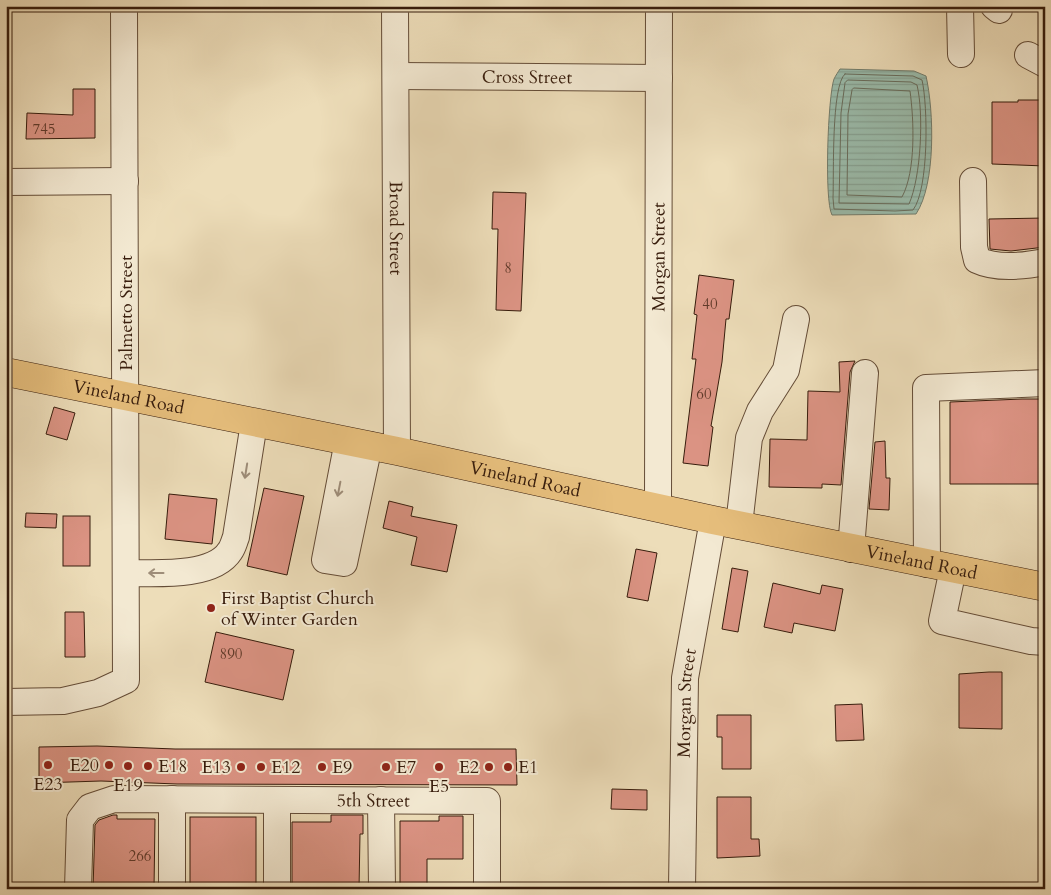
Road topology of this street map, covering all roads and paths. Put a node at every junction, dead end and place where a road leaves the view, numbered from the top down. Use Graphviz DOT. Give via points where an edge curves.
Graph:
graph roads {
  1 [pos="124,6"];
  2 [pos="395,6"];
  3 [pos="659,6"];
  4 [pos="960,6"];
  5 [pos="1045,51"];
  6 [pos="961,54"];
  7 [pos="1045,64"];
  8 [pos="396,76"];
  9 [pos="659,78"];
  10 [pos="125,181"];
  11 [pos="973,181"];
  12 [pos="6,182"];
  13 [pos="1045,262"];
  14 [pos="796,319"];
  15 [pos="6,372"];
  16 [pos="865,373"];
  17 [pos="1045,383"];
  18 [pos="126,397"];
  19 [pos="254,423"];
  20 [pos="396,451"];
  21 [pos="658,508"];
  22 [pos="726,523"];
  23 [pos="851,548"];
  24 [pos="940,567"];
  25 [pos="126,573"];
  26 [pos="1045,587"];
  27 [pos="1045,642"];
  28 [pos="6,702"];
  29 [pos="172,799"];
  30 [pos="277,800"];
  31 [pos="381,800"];
  32 [pos="78,889"];
  33 [pos="172,889"];
  34 [pos="277,889"];
  35 [pos="382,889"];
  36 [pos="488,889"];
  37 [pos="682,889"];
  1 -- 10 [label="street, Palmetto Street"];
  2 -- 8 [label="street, Broad Street"];
  3 -- 9 [label="street, Morgan Street"];
  4 -- 6 [label="street"];
  5 -- 7 [label="street" via="1028,55"];
  8 -- 9 [label="street, Cross Street"];
  8 -- 20 [label="street, Broad Street"];
  9 -- 21 [label="street, Morgan Street"];
  10 -- 12 [label="street"];
  10 -- 18 [label="street, Palmetto Street"];
  11 -- 13 [label="street" via="977,260 986,265"];
  14 -- 22 [label="street, Morgan Street" via="786,370 760,411 749,438"];
  15 -- 18 [label="main road, Vineland Road"];
  16 -- 23 [label="street"];
  17 -- 24 [label="street" via="926,388"];
  18 -- 19 [label="main road, Vineland Road"];
  18 -- 25 [label="street, Palmetto Street"];
  19 -- 20 [label="main road, Vineland Road"];
  19 -- 25 [label="street, one-way" via="236,537 229,553 212,565 187,573"];
  20 -- 21 [label="main road, Vineland Road"];
  21 -- 22 [label="main road, Vineland Road"];
  22 -- 23 [label="main road, Vineland Road"];
  22 -- 37 [label="street, Morgan Street" via="685,678"];
  23 -- 24 [label="main road, Vineland Road"];
  24 -- 26 [label="main road, Vineland Road"];
  24 -- 27 [label="street" via="942,621"];
  25 -- 28 [label="street, Palmetto Street" via="126,680 98,693 64,701"];
  29 -- 30 [label="street, 5th Street"];
  29 -- 32 [label="street, 5th Street" via="114,799 90,807 80,820"];
  29 -- 33 [label="street"];
  30 -- 31 [label="street, 5th Street"];
  30 -- 34 [label="street"];
  31 -- 35 [label="street"];
  31 -- 36 [label="street, 5th Street" via="487,801"];
}
